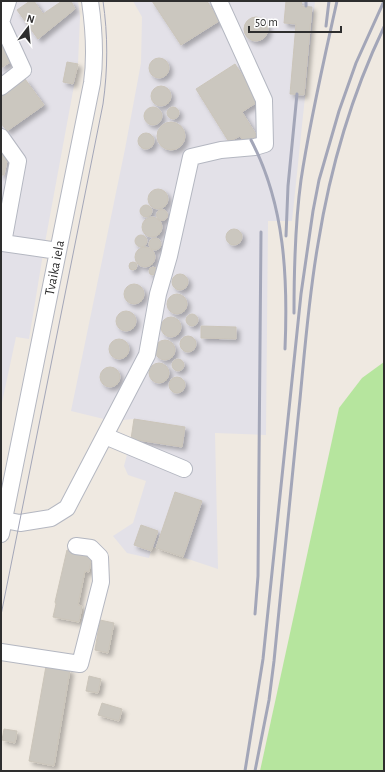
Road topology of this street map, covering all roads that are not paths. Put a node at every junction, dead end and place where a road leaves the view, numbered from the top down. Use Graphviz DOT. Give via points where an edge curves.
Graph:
graph roads {
  1 [pos="8,1"];
  2 [pos="90,1"];
  3 [pos="219,1"];
  4 [pos="1,87"];
  5 [pos="1,137"];
  6 [pos="58,251"];
  7 [pos="105,436"];
  8 [pos="184,469"];
  9 [pos="4,502"];
  10 [pos="2,527"];
  11 [pos="76,546"];
  12 [pos="1,652"];
  1 -- 4 [label="street" via="1,22 23,70"];
  2 -- 6 [label="street, Tvaika iela" via="95,42 94,64"];
  3 -- 7 [label="street" via="264,100 266,144 191,157 158,294 147,355"];
  5 -- 6 [label="street" via="18,161 3,243"];
  6 -- 9 [label="street, Tvaika iela"];
  7 -- 8 [label="street"];
  7 -- 10 [label="street" via="67,508 51,518"];
  9 -- 10 [label="street, Tvaika iela"];
  11 -- 12 [label="street" via="91,548 100,557 100,582 80,664"];
}
